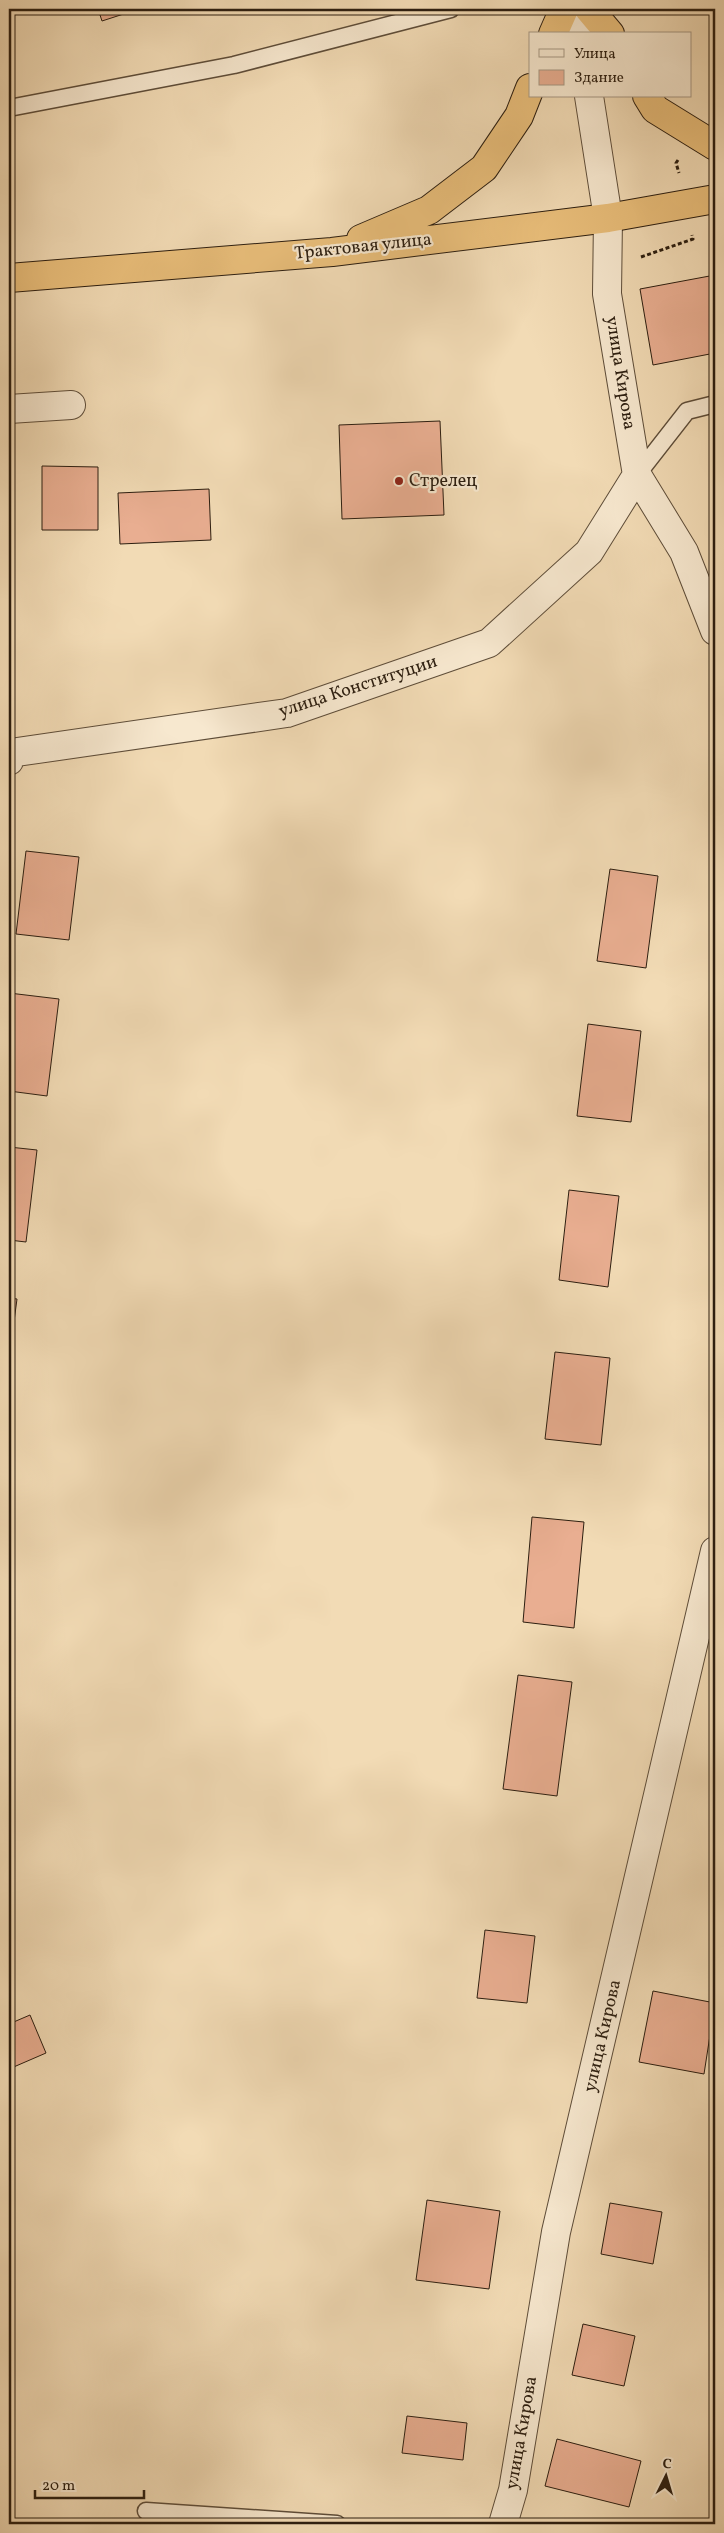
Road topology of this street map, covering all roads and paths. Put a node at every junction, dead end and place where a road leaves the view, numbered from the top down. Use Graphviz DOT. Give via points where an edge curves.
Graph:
graph roads {
  1 [pos="450,9"];
  2 [pos="564,9"];
  3 [pos="576,9"];
  4 [pos="589,9"];
  5 [pos="554,32"];
  6 [pos="580,32"];
  7 [pos="608,32"];
  8 [pos="529,91"];
  9 [pos="590,98"];
  10 [pos="648,98"];
  11 [pos="9,108"];
  12 [pos="715,146"];
  13 [pos="715,199"];
  14 [pos="608,218"];
  15 [pos="332,252"];
  16 [pos="9,278"];
  17 [pos="715,404"];
  18 [pos="71,405"];
  19 [pos="9,409"];
  20 [pos="637,475"];
  21 [pos="715,631"];
  22 [pos="9,761"];
  23 [pos="715,1551"];
  24 [pos="146,2511"];
  25 [pos="337,2524"];
  26 [pos="503,2524"];
  1 -- 11 [label="lane" via="234,65"];
  2 -- 5 [label="highway"];
  3 -- 6 [label="street"];
  4 -- 7 [label="highway"];
  8 -- 15 [label="highway" via="519,116 484,168 428,210"];
  9 -- 14 [label="street, улица Кирова"];
  10 -- 12 [label="highway" via="655,109"];
  13 -- 14 [label="highway, Трактовая улица"];
  14 -- 15 [label="highway, Трактовая улица"];
  14 -- 20 [label="street, улица Кирова" via="607,294"];
  15 -- 16 [label="highway, Трактовая улица"];
  17 -- 20 [label="lane" via="687,411"];
  18 -- 19 [label="street"];
  20 -- 21 [label="street, улица Кирова" via="684,552"];
  20 -- 22 [label="street, улица Конституции" via="589,552 489,643 287,713 10,754"];
  23 -- 26 [label="street, улица Кирова" via="556,2232 513,2490"];
  24 -- 25 [label="lane"];
}
